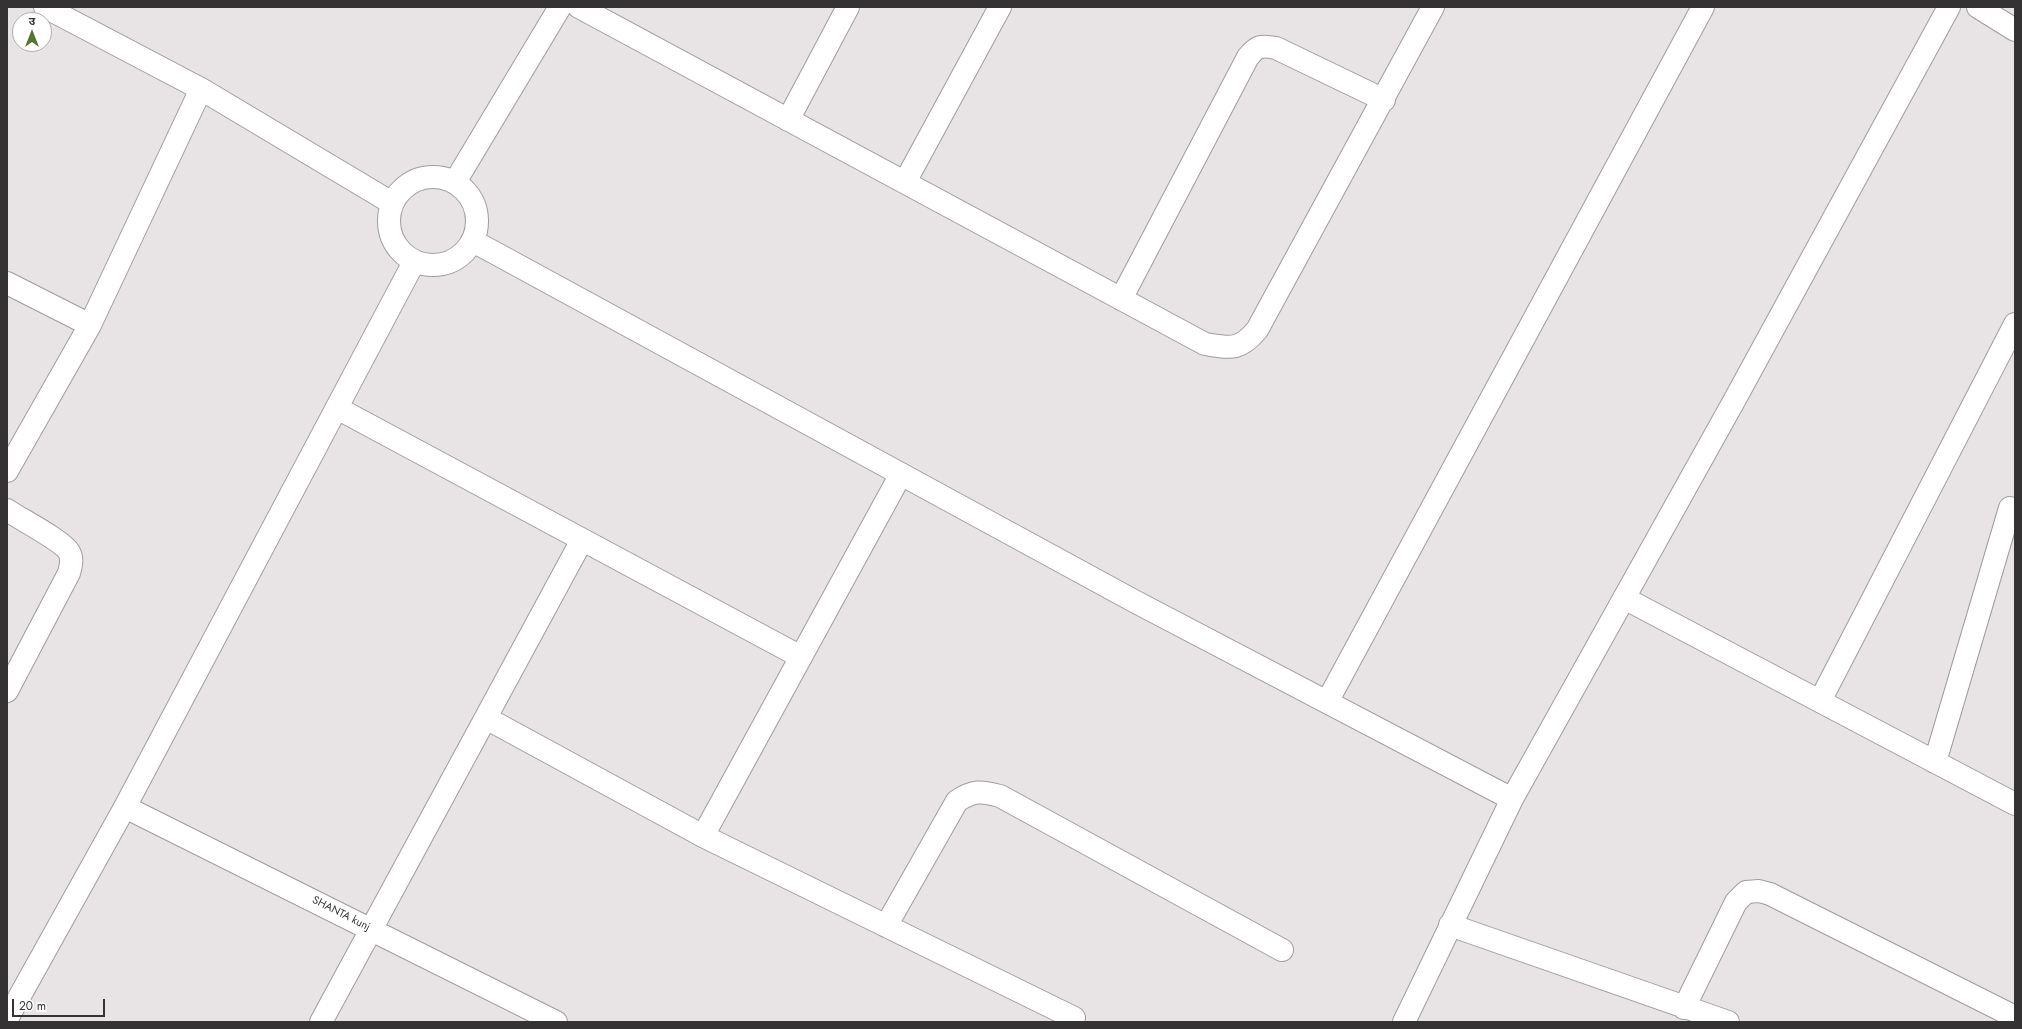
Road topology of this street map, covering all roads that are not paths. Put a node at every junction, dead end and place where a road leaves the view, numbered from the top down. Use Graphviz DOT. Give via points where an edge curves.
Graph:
graph roads {
  1 [pos="45,7"];
  2 [pos="560,7"];
  3 [pos="579,7"];
  4 [pos="848,7"];
  5 [pos="1000,7"];
  6 [pos="1433,7"];
  7 [pos="1703,7"];
  8 [pos="1950,7"];
  9 [pos="1978,7"];
  10 [pos="2015,30"];
  11 [pos="201,89"];
  12 [pos="1384,100"];
  13 [pos="788,120"];
  14 [pos="455,182"];
  15 [pos="905,182"];
  16 [pos="392,203"];
  17 [pos="473,241"];
  18 [pos="414,262"];
  19 [pos="7,283"];
  20 [pos="1121,299"];
  21 [pos="2015,324"];
  22 [pos="90,325"];
  23 [pos="337,408"];
  24 [pos="7,471"];
  25 [pos="900,474"];
  26 [pos="2010,508"];
  27 [pos="7,510"];
  28 [pos="582,540"];
  29 [pos="1624,598"];
  30 [pos="801,657"];
  31 [pos="7,691"];
  32 [pos="1820,701"];
  33 [pos="1327,702"];
  34 [pos="486,718"];
  35 [pos="1935,762"];
  36 [pos="1512,799"];
  37 [pos="2015,804"];
  38 [pos="125,806"];
  39 [pos="703,836"];
  40 [pos="1450,925"];
  41 [pos="886,926"];
  42 [pos="372,930"];
  43 [pos="1282,950"];
  44 [pos="1684,1008"];
  45 [pos="2015,1016"];
  46 [pos="1074,1018"];
  47 [pos="7,1019"];
  48 [pos="322,1022"];
  49 [pos="556,1022"];
  50 [pos="1404,1022"];
  51 [pos="1728,1022"];
  1 -- 11 [label="street"];
  2 -- 14 [label="street"];
  3 -- 13 [label="street"];
  4 -- 13 [label="street"];
  5 -- 15 [label="street"];
  6 -- 12 [label="street"];
  7 -- 33 [label="street"];
  8 -- 29 [label="street"];
  9 -- 10 [label="street"];
  11 -- 16 [label="street"];
  11 -- 22 [label="street"];
  12 -- 20 [label="street" via="1257,330 1246,342 1233,347 1205,344"];
  12 -- 20 [label="street" via="1276,48 1255,48"];
  13 -- 15 [label="street"];
  14 -- 16 [label="street" via="437,176 419,178 403,188"];
  14 -- 17 [label="street" via="472,198 478,219"];
  15 -- 20 [label="street"];
  16 -- 18 [label="street" via="388,225 396,247"];
  17 -- 18 [label="street" via="458,258 436,266"];
  17 -- 25 [label="street"];
  18 -- 23 [label="street"];
  19 -- 22 [label="street"];
  21 -- 32 [label="street"];
  22 -- 24 [label="street"];
  23 -- 28 [label="street"];
  23 -- 38 [label="street"];
  25 -- 30 [label="street"];
  25 -- 33 [label="street"];
  26 -- 35 [label="street"];
  27 -- 31 [label="street" via="60,544 69,552 72,562 69,573"];
  28 -- 30 [label="street"];
  28 -- 34 [label="street"];
  29 -- 32 [label="street"];
  29 -- 36 [label="street"];
  30 -- 39 [label="street"];
  32 -- 35 [label="street"];
  33 -- 36 [label="street"];
  34 -- 39 [label="street"];
  34 -- 42 [label="street"];
  35 -- 37 [label="street"];
  36 -- 40 [label="street"];
  38 -- 42 [label="street, SHANTA kunj"];
  38 -- 47 [label="street"];
  39 -- 41 [label="street"];
  40 -- 44 [label="street"];
  40 -- 50 [label="street"];
  41 -- 43 [label="street" via="957,801 971,793 984,792 1000,796"];
  41 -- 46 [label="street"];
  42 -- 48 [label="street"];
  42 -- 49 [label="street, SHANTA kunj"];
  44 -- 45 [label="street" via="1736,902 1746,892 1759,891 1770,894"];
  44 -- 51 [label="street"];
}
